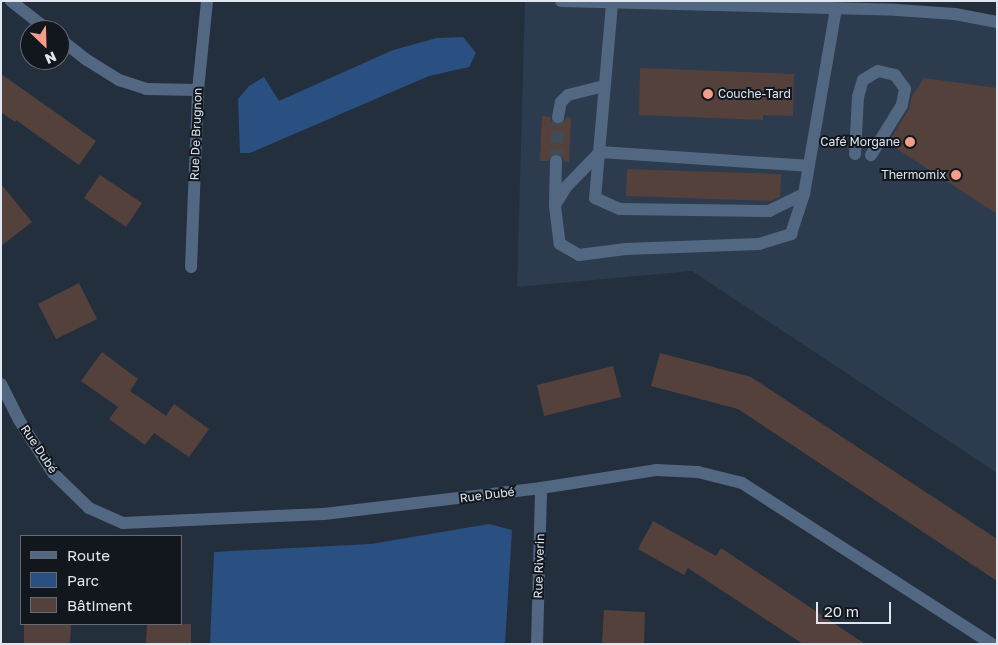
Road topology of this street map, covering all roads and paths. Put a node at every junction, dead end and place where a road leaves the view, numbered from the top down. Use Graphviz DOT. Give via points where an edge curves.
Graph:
graph roads {
  1 [pos="11,1"];
  2 [pos="207,1"];
  3 [pos="561,1"];
  4 [pos="612,4"];
  5 [pos="836,9"];
  6 [pos="35,20"];
  7 [pos="997,22"];
  8 [pos="70,47"];
  9 [pos="603,86"];
  10 [pos="198,90"];
  11 [pos="558,117"];
  12 [pos="600,152"];
  13 [pos="855,154"];
  14 [pos="871,155"];
  15 [pos="556,161"];
  16 [pos="809,166"];
  17 [pos="804,194"];
  18 [pos="555,206"];
  19 [pos="191,267"];
  20 [pos="1,384"];
  21 [pos="541,488"];
  22 [pos="537,644"];
  23 [pos="992,644"];
  1 -- 6 [label="street"];
  2 -- 10 [label="street, Rue De Brugnon"];
  3 -- 4 [label="street"];
  4 -- 5 [label="street"];
  4 -- 9 [label="street"];
  5 -- 7 [label="street" via="955,14"];
  5 -- 16 [label="street"];
  8 -- 10 [label="street" via="119,80 146,89"];
  9 -- 11 [label="street" via="568,95 561,102"];
  9 -- 12 [label="street"];
  10 -- 19 [label="street, Rue De Brugnon"];
  12 -- 16 [label="street"];
  12 -- 17 [label="street" via="595,198 620,210 769,211"];
  12 -- 18 [label="street" via="567,186"];
  13 -- 14 [label="street" via="858,97 863,80 878,71 895,75 905,88 902,105"];
  15 -- 18 [label="street"];
  16 -- 17 [label="street"];
  17 -- 18 [label="street" via="791,234 759,244 626,248 579,256 560,244"];
  20 -- 21 [label="street, Rue Dubé" via="19,420 53,473 89,508 124,523 324,514"];
  21 -- 22 [label="street, Rue Riverin"];
  21 -- 23 [label="street, Rue Dubé" via="656,470 698,472 742,483"];
}
